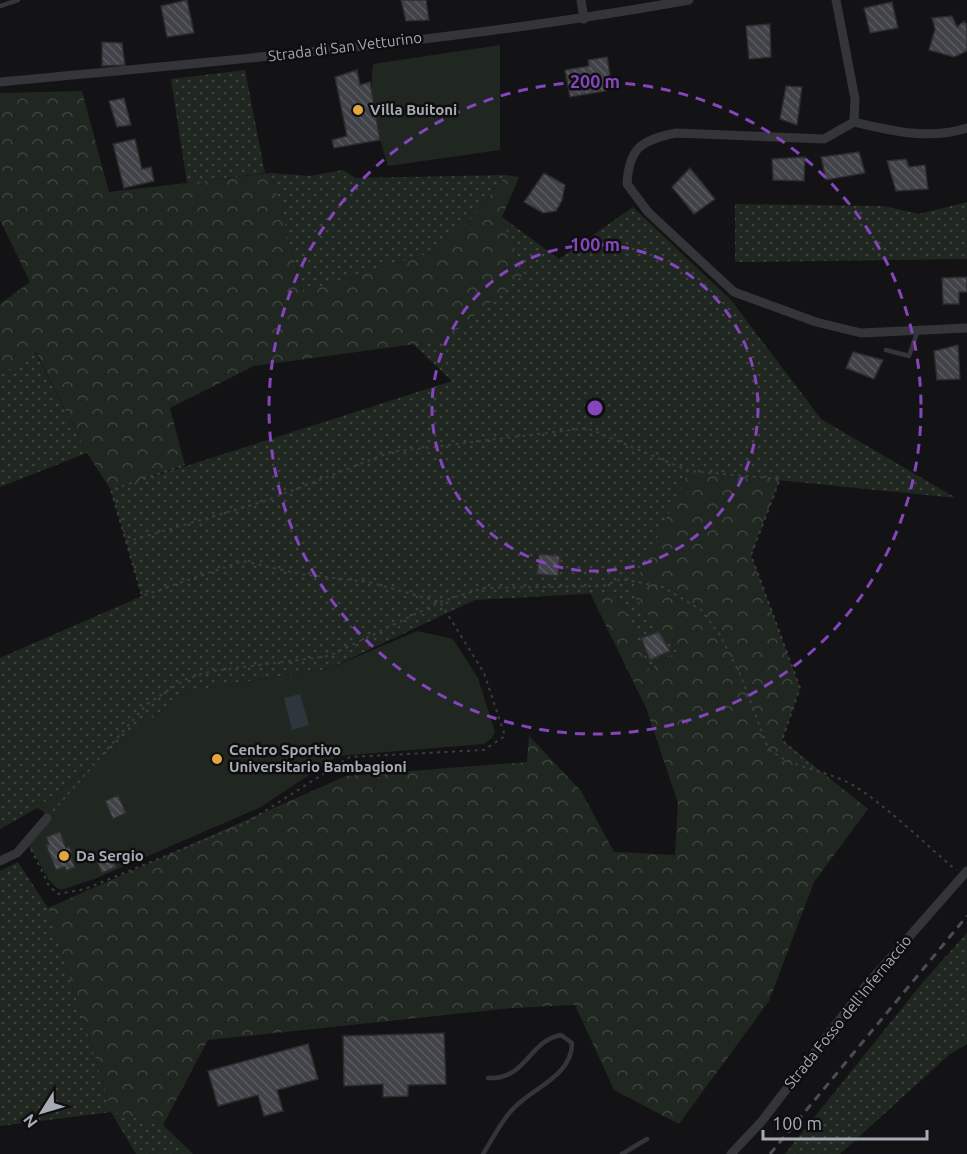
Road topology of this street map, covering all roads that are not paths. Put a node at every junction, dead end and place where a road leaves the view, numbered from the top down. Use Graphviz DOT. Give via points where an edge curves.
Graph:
graph roads {
  1 [pos="18,0"];
  2 [pos="581,0"];
  3 [pos="689,0"];
  4 [pos="836,0"];
  5 [pos="0,6"];
  6 [pos="584,19"];
  7 [pos="0,82"];
  8 [pos="854,122"];
  9 [pos="967,128"];
  10 [pos="967,328"];
  11 [pos="918,330"];
  12 [pos="886,350"];
  13 [pos="47,818"];
  14 [pos="0,861"];
  15 [pos="965,873"];
  16 [pos="488,1078"];
  17 [pos="647,1139"];
  18 [pos="483,1154"];
  19 [pos="622,1154"];
  20 [pos="731,1154"];
  1 -- 5 [label="lane"];
  2 -- 6 [label="street"];
  3 -- 6 [label="street, Strada di San Vetturino"];
  4 -- 8 [label="street" via="855,99"];
  6 -- 7 [label="street, Strada di San Vetturino"];
  8 -- 9 [label="street" via="903,134"];
  8 -- 11 [label="street" via="824,139 676,134 657,137 643,143 628,161 627,184 648,212 734,292 816,322 861,333"];
  10 -- 11 [label="street"];
  11 -- 12 [label="lane" via="909,356"];
  13 -- 14 [label="street" via="17,853"];
  15 -- 20 [label="street, Strada Fosso dell'Infernaccio" via="864,988 762,1121"];
  16 -- 18 [label="lane" via="499,1079 520,1069 550,1037 561,1035 572,1043 572,1055 566,1066 512,1110"];
  17 -- 19 [label="lane"];
}
